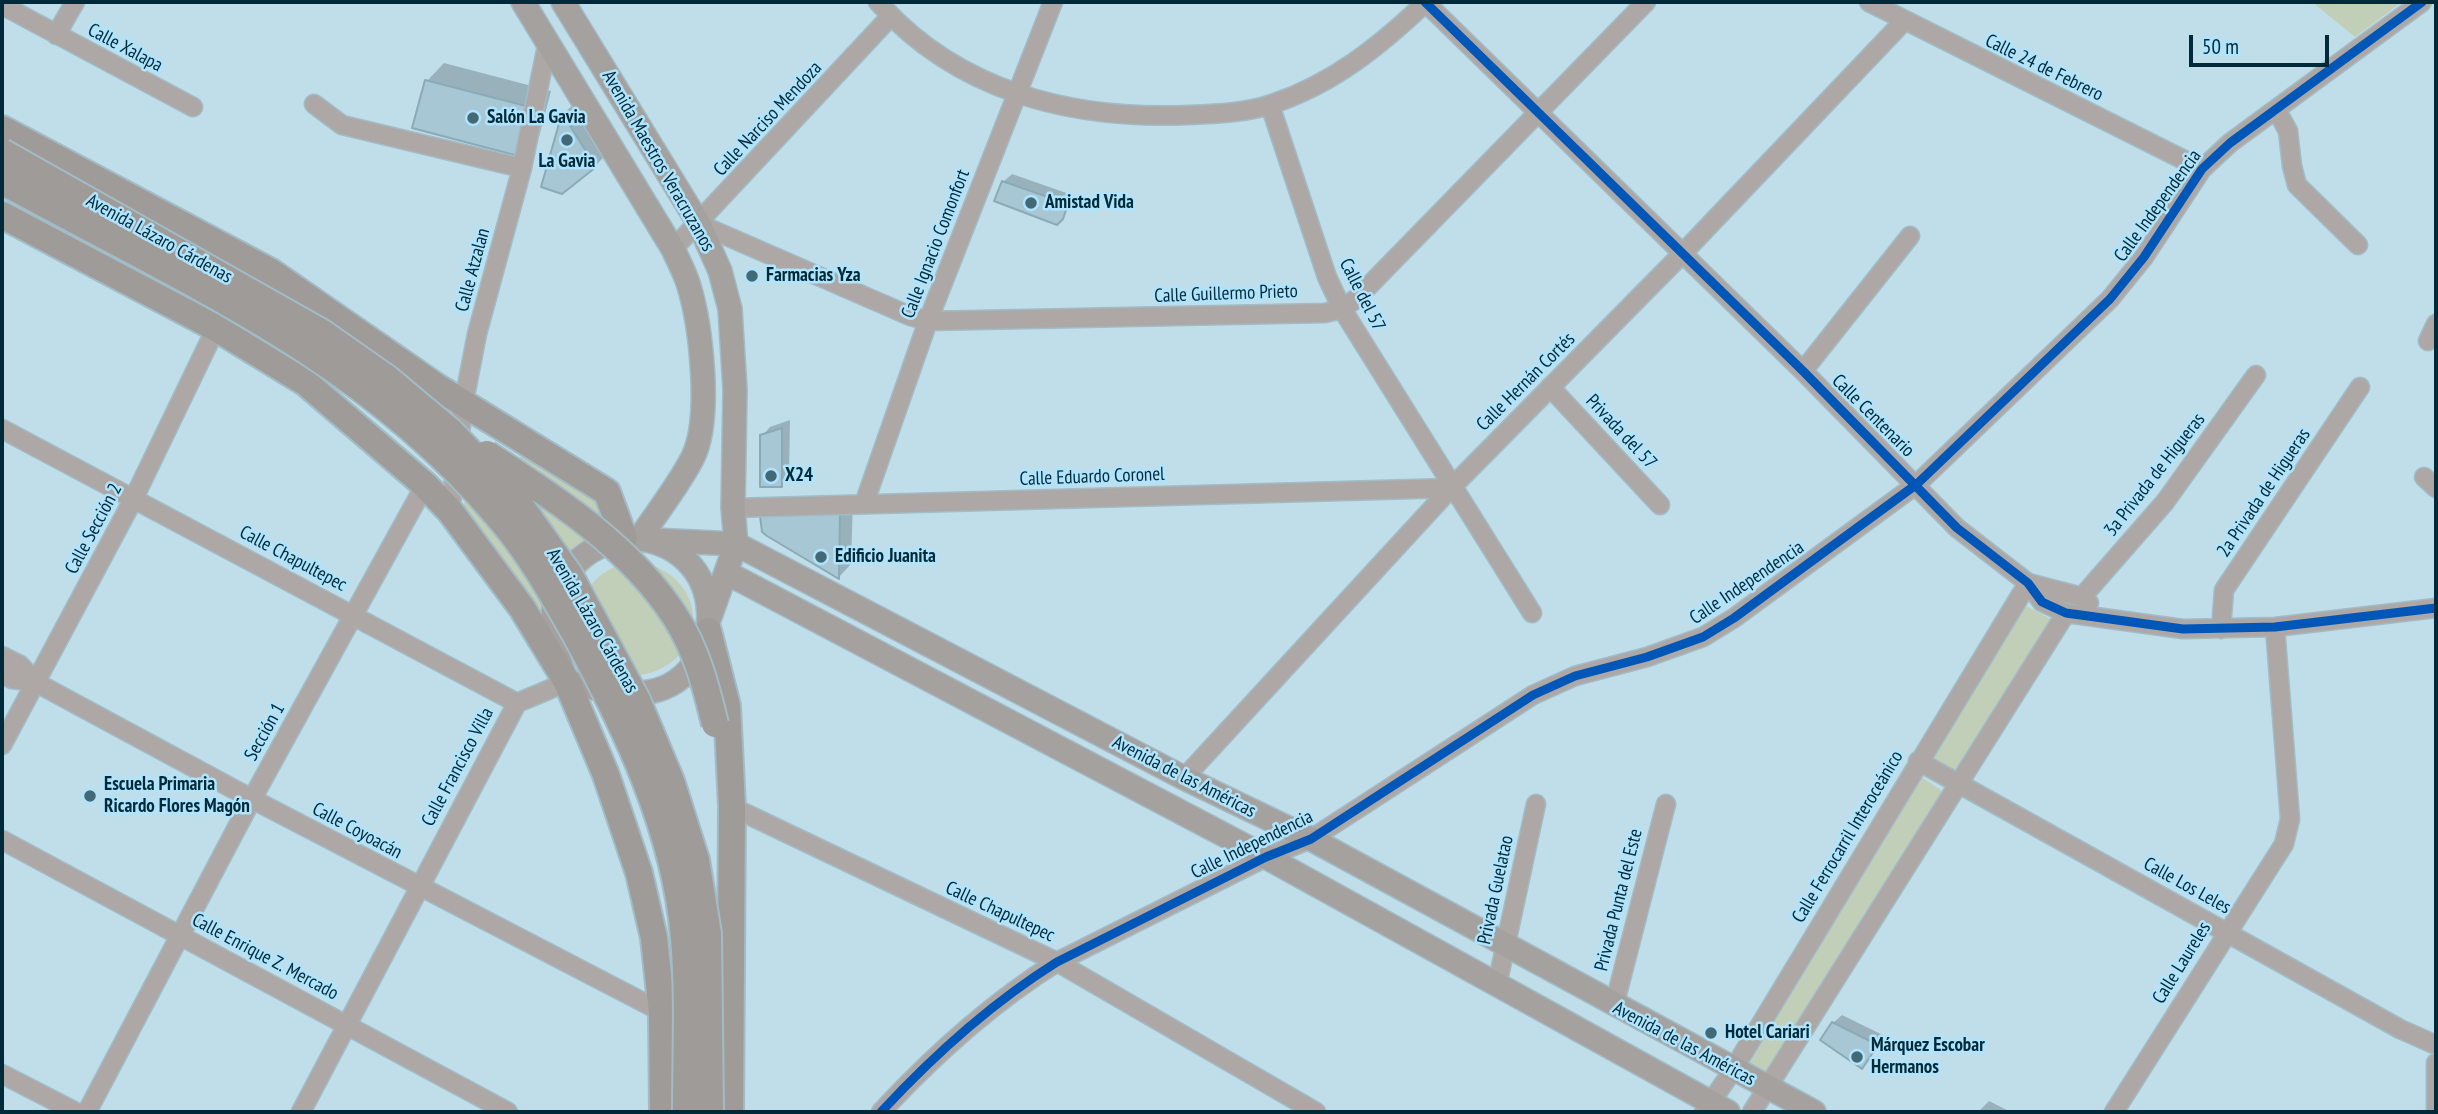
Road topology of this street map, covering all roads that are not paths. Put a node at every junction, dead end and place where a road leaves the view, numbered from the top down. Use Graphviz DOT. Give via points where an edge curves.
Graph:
graph roads {
  1 [pos="75,2"];
  2 [pos="523,2"];
  3 [pos="563,2"];
  4 [pos="878,2"];
  5 [pos="1053,2"];
  6 [pos="1426,2"];
  7 [pos="1646,2"];
  8 [pos="1869,2"];
  9 [pos="2422,2"];
  10 [pos="2,5"];
  11 [pos="891,16"];
  12 [pos="1904,21"];
  13 [pos="56,35"];
  14 [pos="548,41"];
  15 [pos="1017,96"];
  16 [pos="314,104"];
  17 [pos="1270,105"];
  18 [pos="193,107"];
  19 [pos="2276,109"];
  20 [pos="1539,112"];
  21 [pos="2,129"];
  22 [pos="2,152"];
  23 [pos="522,169"];
  24 [pos="2202,169"];
  25 [pos="2,181"];
  26 [pos="2,215"];
  27 [pos="699,224"];
  28 [pos="1910,236"];
  29 [pos="2358,245"];
  30 [pos="673,249"];
  31 [pos="1682,254"];
  32 [pos="1342,309"];
  33 [pos="928,321"];
  34 [pos="216,328"];
  35 [pos="1804,371"];
  36 [pos="2256,375"];
  37 [pos="437,387"];
  38 [pos="1550,387"];
  39 [pos="2360,387"];
  40 [pos="464,401"];
  41 [pos="2,429"];
  42 [pos="451,432"];
  43 [pos="533,445"];
  44 [pos="416,476"];
  45 [pos="1917,484"];
  46 [pos="1451,488"];
  47 [pos="133,500"];
  48 [pos="864,504"];
  49 [pos="1660,505"];
  50 [pos="733,508"];
  51 [pos="450,511"];
  52 [pos="639,539"];
  53 [pos="736,544"];
  54 [pos="727,573"];
  55 [pos="2028,583"];
  56 [pos="2082,597"];
  57 [pos="2436,608"];
  58 [pos="2067,612"];
  59 [pos="1532,613"];
  60 [pos="355,615"];
  61 [pos="2101,615"];
  62 [pos="709,624"];
  63 [pos="2276,627"];
  64 [pos="2221,629"];
  65 [pos="2,656"];
  66 [pos="2,674"];
  67 [pos="36,682"];
  68 [pos="567,682"];
  69 [pos="517,703"];
  70 [pos="2,745"];
  71 [pos="1918,761"];
  72 [pos="1184,778"];
  73 [pos="1961,785"];
  74 [pos="252,799"];
  75 [pos="1536,804"];
  76 [pos="1666,804"];
  77 [pos="732,807"];
  78 [pos="1311,839"];
  79 [pos="2,840"];
  80 [pos="1266,857"];
  81 [pos="419,886"];
  82 [pos="2226,932"];
  83 [pos="180,937"];
  84 [pos="1505,946"];
  85 [pos="1057,962"];
  86 [pos="1497,985"];
  87 [pos="733,1002"];
  88 [pos="1614,1006"];
  89 [pos="662,1012"];
  90 [pos="348,1024"];
  91 [pos="2436,1045"];
  92 [pos="2436,1063"];
  93 [pos="1733,1070"];
  94 [pos="2,1074"];
  95 [pos="1769,1089"];
  96 [pos="1714,1109"];
  97 [pos="76,1112"];
  98 [pos="87,1112"];
  99 [pos="301,1112"];
  100 [pos="508,1112"];
  101 [pos="663,1112"];
  102 [pos="686,1112"];
  103 [pos="710,1112"];
  104 [pos="730,1112"];
  105 [pos="881,1112"];
  106 [pos="1316,1112"];
  107 [pos="1752,1112"];
  108 [pos="1814,1112"];
  109 [pos="2113,1112"];
  110 [pos="2436,1112"];
  1 -- 13 [label="street"];
  2 -- 14 [label="main road, Avenida Maestros Veracruzanos"];
  3 -- 27 [label="main road, Avenida Maestros Veracruzanos"];
  4 -- 11 [label="street"];
  5 -- 15 [label="street, Calle Ignacio Comonfort"];
  6 -- 17 [label="street" via="1375,48 1319,85"];
  6 -- 20 [label="street, Calle Centenario"];
  7 -- 20 [label="street"];
  8 -- 12 [label="street, Calle 24 de Febrero"];
  9 -- 19 [label="street, Calle Independencia"];
  10 -- 13 [label="street, Calle Xalapa"];
  11 -- 15 [label="street" via="927,46"];
  11 -- 27 [label="street, Calle Narciso Mendoza"];
  12 -- 24 [label="street, Calle 24 de Febrero"];
  12 -- 31 [label="street, Calle Hernán Cortés"];
  13 -- 18 [label="street, Calle Xalapa"];
  14 -- 23 [label="street, Calle Atzalan"];
  14 -- 30 [label="main road, Avenida Maestros Veracruzanos"];
  15 -- 17 [label="street" via="1080,110 1147,117 1218,114"];
  15 -- 33 [label="street, Calle Ignacio Comonfort"];
  16 -- 23 [label="street" via="342,125"];
  17 -- 32 [label="street, Calle del 57"];
  19 -- 24 [label="street, Calle Independencia"];
  19 -- 29 [label="street" via="2288,131 2297,185"];
  20 -- 31 [label="street, Calle Centenario"];
  20 -- 32 [label="street"];
  21 -- 37 [label="highway" via="271,272"];
  22 -- 42 [label="highway, Avenida Lázaro Cárdenas, bridge" via="321,332 388,379"];
  23 -- 40 [label="street, Calle Atzalan" via="477,334"];
  24 -- 45 [label="street, Calle Independencia" via="2110,299"];
  25 -- 102 [label="highway, Avenida Lázaro Cárdenas, bridge" via="308,352 374,400 430,447 497,515 547,583 617,710 649,789 671,865 684,936"];
  26 -- 34 [label="highway"];
  27 -- 30 [label="street, Calle Narciso Mendoza"];
  27 -- 33 [label="street, Calle Guillermo Prieto"];
  27 -- 50 [label="main road, Avenida Maestros Veracruzanos" via="720,271 730,309 736,390"];
  28 -- 35 [label="street"];
  30 -- 52 [label="main road, Avenida Maestros Veracruzanos" via="688,282 695,314 702,391 700,429 694,456"];
  31 -- 35 [label="street, Calle Centenario"];
  31 -- 38 [label="street, Calle Hernán Cortés"];
  32 -- 33 [label="street, Calle Guillermo Prieto" via="1325,313"];
  32 -- 46 [label="street, Calle del 57"];
  33 -- 48 [label="street, Calle Ignacio Comonfort"];
  34 -- 44 [label="highway" via="306,383"];
  34 -- 47 [label="street, Calle Sección 2"];
  35 -- 45 [label="street, Calle Centenario"];
  36 -- 56 [label="street, 3a Privada de Higueras" via="2165,502"];
  37 -- 40 [label="highway"];
  37 -- 44 [label="highway" via="444,411 440,434"];
  38 -- 46 [label="street, Calle Hernán Cortés"];
  38 -- 49 [label="street, Privada del 57"];
  39 -- 64 [label="street, 2a Privada de Higueras" via="2224,590"];
  40 -- 43 [label="highway"];
  40 -- 51 [label="street, Calle Atzalan"];
  41 -- 47 [label="street, Calle Chapultepec"];
  42 -- 87 [label="highway, bridge" via="537,486 642,574 677,619 703,674 715,724 721,928"];
  42 -- 103 [label="highway, Avenida Lázaro Cárdenas, bridge" via="517,501 569,574 637,700 671,781 696,860 708,934"];
  43 -- 51 [label="highway" via="499,453 478,468 463,484"];
  43 -- 52 [label="highway" via="607,492"];
  44 -- 51 [label="highway"];
  44 -- 60 [label="street, Sección 1"];
  45 -- 55 [label="street, Calle Centenario" via="1957,528"];
  45 -- 78 [label="street, Calle Independencia" via="1703,637 1575,676 1533,695"];
  46 -- 48 [label="street, Calle Eduardo Coronel"];
  46 -- 59 [label="street"];
  46 -- 72 [label="street, Calle Hernán Cortés"];
  47 -- 60 [label="street, Calle Chapultepec"];
  47 -- 67 [label="street, Calle Sección 2"];
  48 -- 50 [label="street, Calle Eduardo Coronel"];
  50 -- 53 [label="main road, Avenida Maestros Veracruzanos"];
  51 -- 68 [label="highway" via="522,608"];
  52 -- 53 [label="main road, Avenida de las Américas"];
  52 -- 62 [label="main road" via="677,551 695,569 706,592"];
  52 -- 68 [label="main road" via="600,544 579,557 559,587 553,623 557,658"];
  53 -- 54 [label="main road, Avenida Maestros Veracruzanos"];
  53 -- 72 [label="main road, Avenida de las Américas"];
  54 -- 62 [label="main road, Avenida Maestros Veracruzanos"];
  54 -- 80 [label="main road, Avenida de las Américas"];
  55 -- 56 [label="street, Calle Centenario"];
  55 -- 58 [label="street, Calle Centenario" via="2042,601"];
  55 -- 71 [label="street, Calle Ferrocarril Interoceánico"];
  56 -- 61 [label="street, Calle Centenario"];
  57 -- 63 [label="street, Calle Centenario"];
  58 -- 61 [label="street, Calle Centenario"];
  58 -- 73 [label="street"];
  60 -- 69 [label="street, Calle Chapultepec"];
  60 -- 74 [label="street, Sección 1"];
  61 -- 64 [label="street, Calle Centenario" via="2149,626"];
  62 -- 68 [label="main road" via="696,660 673,682 643,693"];
  62 -- 77 [label="highway" via="727,705"];
  63 -- 64 [label="street, Calle Centenario"];
  63 -- 82 [label="street, Calle Laureles" via="2290,819 2284,844"];
  65 -- 67 [label="street, Calle Coyoacán" via="20,665"];
  66 -- 67 [label="street, Calle Coyoacán"];
  67 -- 70 [label="street, Calle Sección 2"];
  67 -- 74 [label="street, Calle Coyoacán"];
  68 -- 69 [label="street"];
  68 -- 89 [label="highway" via="606,775 639,873 654,937"];
  69 -- 81 [label="street, Calle Francisco Villa"];
  71 -- 73 [label="street, Calle Los Leles"];
  71 -- 93 [label="street, Calle Ferrocarril Interoceánico"];
  72 -- 78 [label="main road, Avenida de las Américas"];
  73 -- 82 [label="street, Calle Los Leles"];
  73 -- 95 [label="street"];
  74 -- 81 [label="street, Calle Coyoacán"];
  74 -- 83 [label="street, Sección 1"];
  75 -- 84 [label="street, Privada Guelatao"];
  76 -- 88 [label="street, Privada Punta del Este"];
  77 -- 85 [label="street, Calle Chapultepec"];
  77 -- 87 [label="highway"];
  78 -- 80 [label="street, Calle Independencia"];
  78 -- 84 [label="main road, Avenida de las Américas"];
  79 -- 83 [label="street, Calle Enrique Z. Mercado"];
  80 -- 85 [label="street, Calle Independencia"];
  80 -- 86 [label="main road, Avenida de las Américas"];
  81 -- 89 [label="street, Calle Coyoacán"];
  81 -- 90 [label="street, Calle Francisco Villa"];
  82 -- 91 [label="street, Calle Los Leles"];
  82 -- 109 [label="street, Calle Laureles"];
  83 -- 90 [label="street, Calle Enrique Z. Mercado"];
  83 -- 98 [label="street, Sección 1"];
  84 -- 86 [label="street, Privada Guelatao"];
  84 -- 88 [label="main road, Avenida de las Américas"];
  85 -- 105 [label="street, Calle Independencia" via="1025,982"];
  85 -- 106 [label="street, Calle Chapultepec"];
  86 -- 96 [label="main road, Avenida de las Américas"];
  87 -- 104 [label="highway"];
  88 -- 93 [label="main road, Avenida de las Américas"];
  89 -- 101 [label="highway"];
  90 -- 99 [label="street, Calle Francisco Villa"];
  90 -- 100 [label="street, Calle Enrique Z. Mercado"];
  92 -- 110 [label="street"];
  93 -- 95 [label="main road, Avenida de las Américas"];
  93 -- 96 [label="street, Calle Ferrocarril Interoceánico"];
  94 -- 97 [label="street"];
  95 -- 107 [label="street"];
  95 -- 108 [label="main road, Avenida de las Américas"];
}
